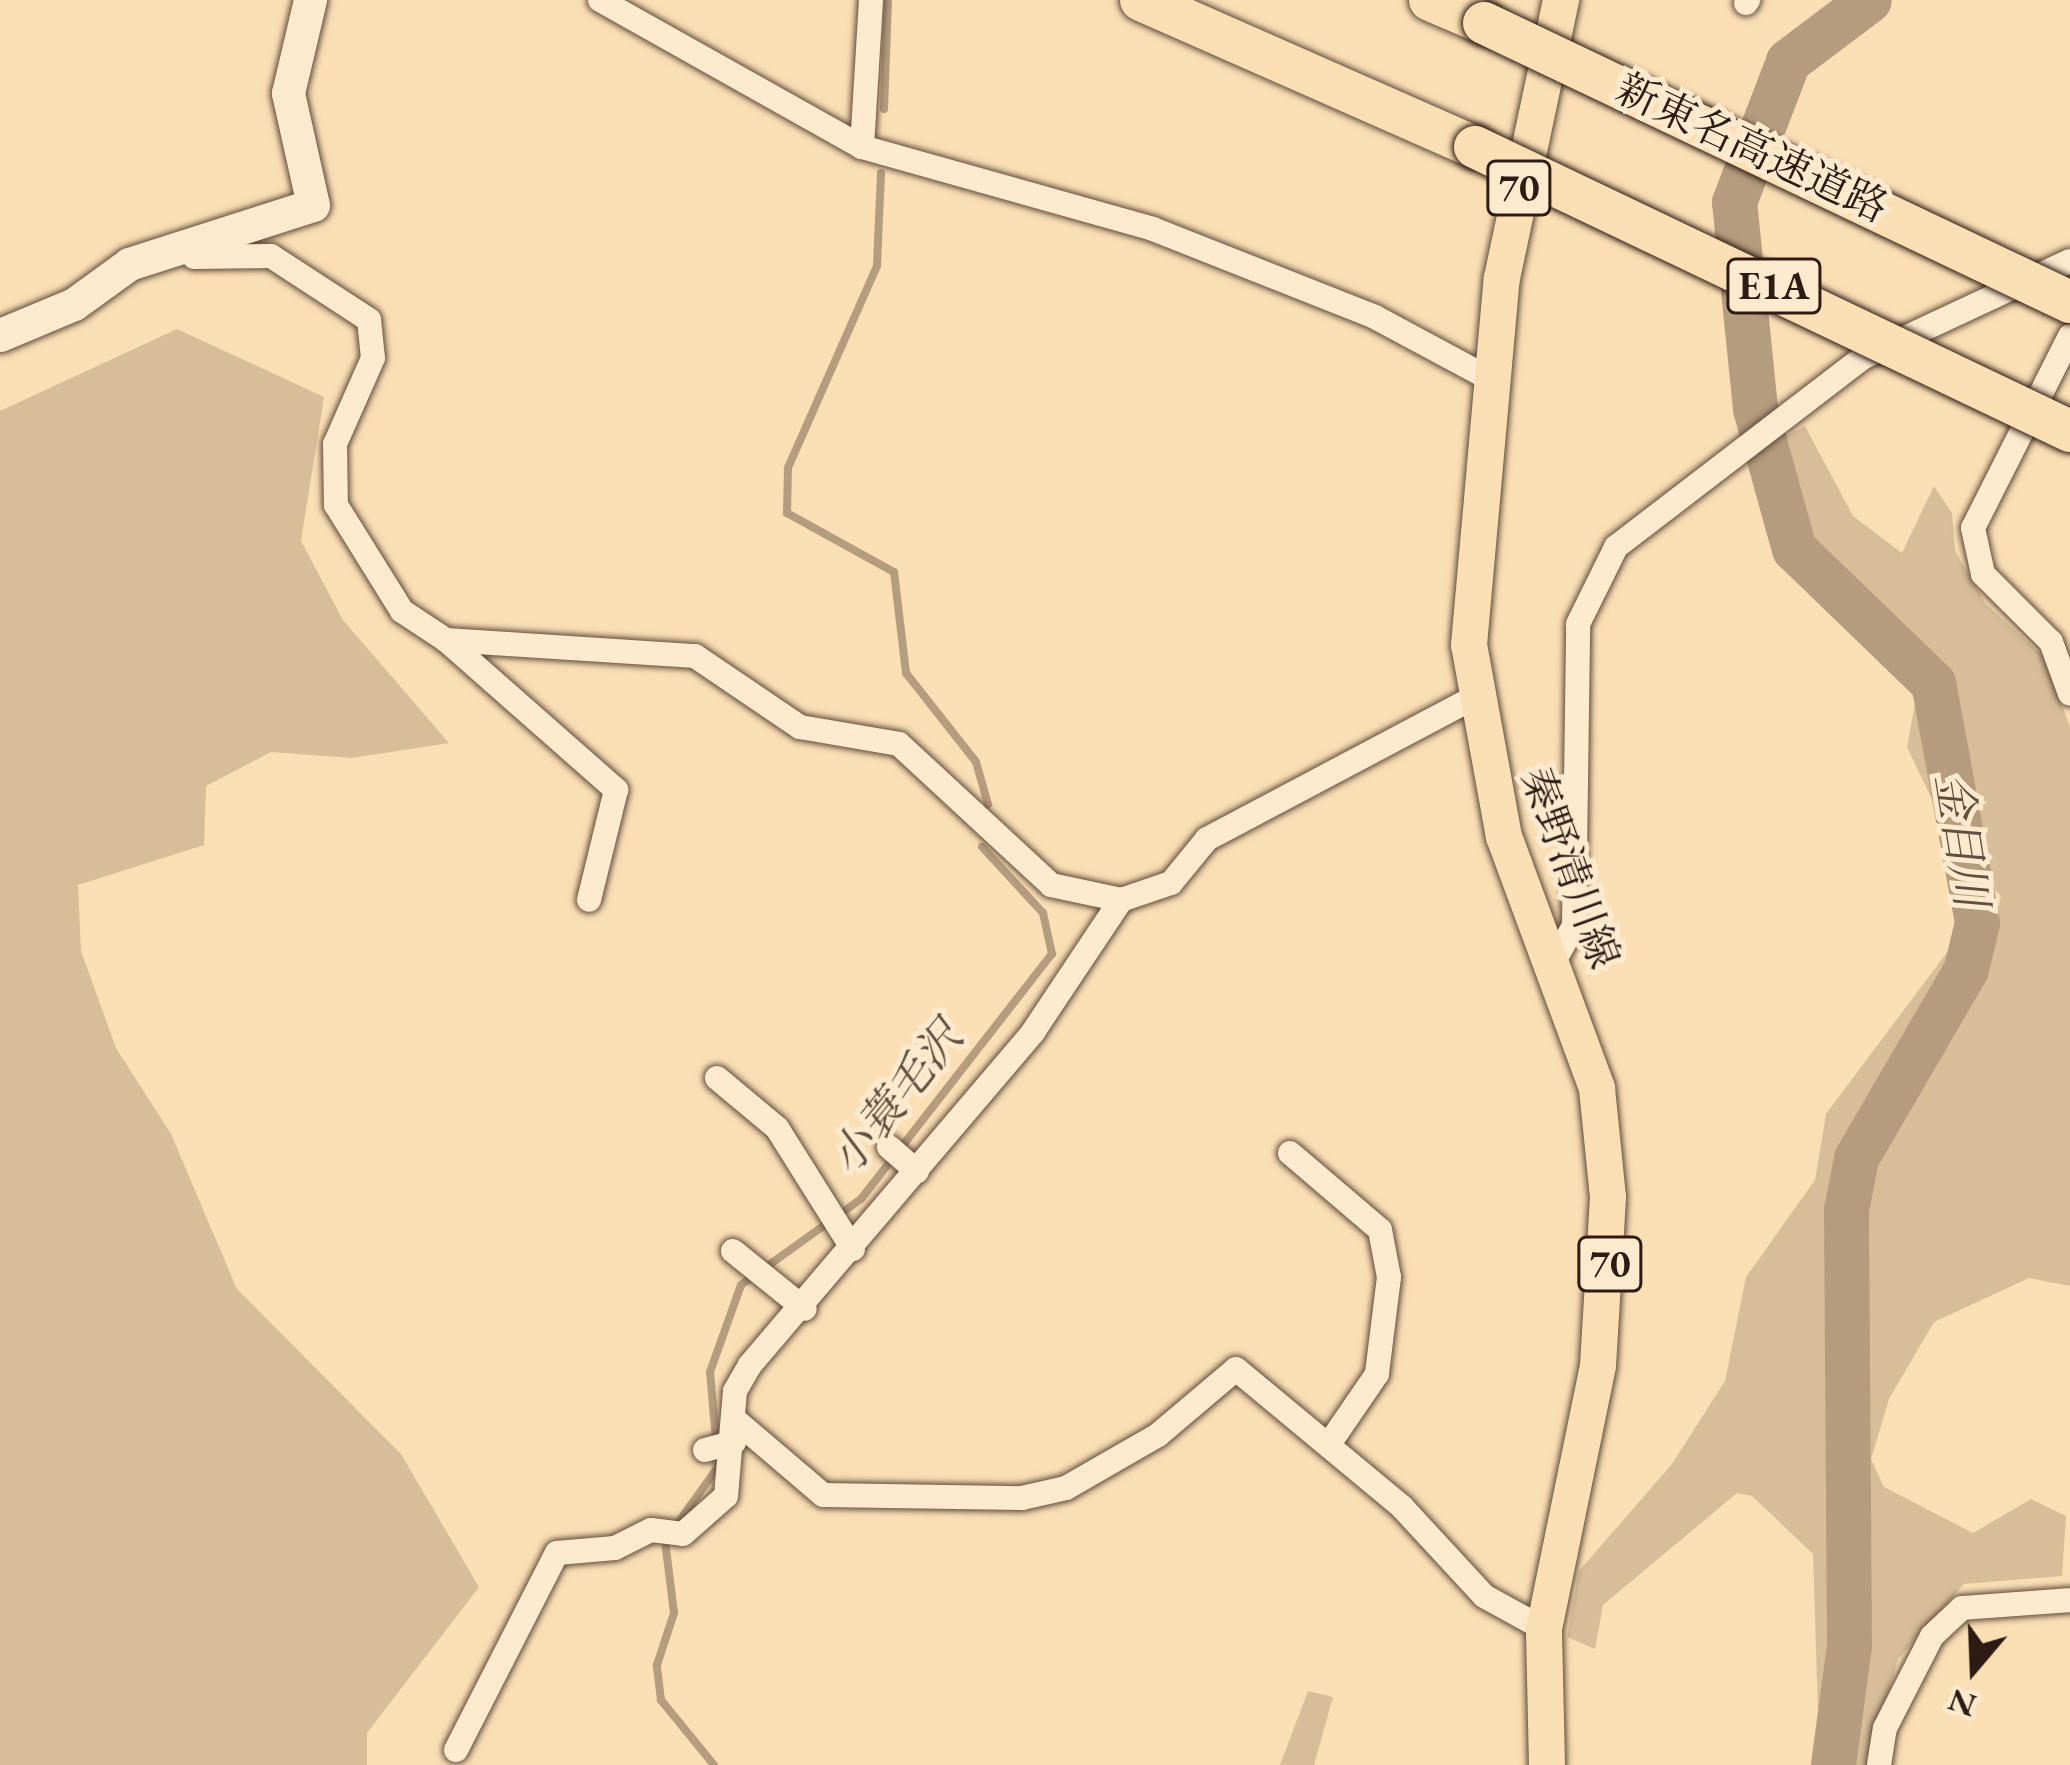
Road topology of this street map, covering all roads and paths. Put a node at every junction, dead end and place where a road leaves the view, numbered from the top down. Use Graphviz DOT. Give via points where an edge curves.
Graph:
graph roads {
  1 [pos="310,0"];
  2 [pos="600,0"];
  3 [pos="871,0"];
  4 [pos="1141,0"];
  5 [pos="1430,0"];
  6 [pos="1561,0"];
  7 [pos="862,147"];
  8 [pos="2070,261"];
  9 [pos="2070,302"];
  10 [pos="74,304"];
  11 [pos="0,335"];
  12 [pos="2070,336"];
  13 [pos="1490,379"];
  14 [pos="2070,431"];
  15 [pos="446,640"];
  16 [pos="2070,694"];
  17 [pos="1471,699"];
  18 [pos="589,900"];
  19 [pos="1121,900"];
  20 [pos="1556,958"];
  21 [pos="717,1078"];
  22 [pos="889,1148"];
  23 [pos="1290,1153"];
  24 [pos="914,1168"];
  25 [pos="851,1246"];
  26 [pos="740,1255"];
  27 [pos="805,1310"];
  28 [pos="734,1431"];
  29 [pos="1329,1444"];
  30 [pos="705,1450"];
  31 [pos="2070,1600"];
  32 [pos="1544,1629"];
  33 [pos="455,1750"];
  34 [pos="1547,1765"];
  35 [pos="1879,1765"];
  1 -- 10 [label="main road" via="288,93 313,205 141,259"];
  2 -- 7 [label="street"];
  3 -- 7 [label="street"];
  4 -- 14 [label="highway, E1A, bridge" via="1475,147"];
  5 -- 9 [label="highway, 新東名高速道路, bridge"];
  6 -- 13 [label="main road, 秦野清川線 / 70"];
  7 -- 13 [label="street" via="1153,229 1375,317"];
  8 -- 20 [label="street" via="1891,341 1616,547 1578,625 1574,925"];
  10 -- 11 [label="main road"];
  10 -- 15 [label="street" via="241,249 351,300 375,340 335,444 336,505 402,611"];
  12 -- 16 [label="street" via="1973,528 1983,574 2051,642"];
  13 -- 17 [label="main road, 秦野清川線 / 70" via="1470,544"];
  15 -- 18 [label="street" via="616,790"];
  15 -- 19 [label="street" via="695,656 800,727 887,737 1040,879"];
  17 -- 19 [label="street" via="1207,839 1171,884"];
  17 -- 20 [label="main road, 秦野清川線 / 70" via="1504,837"];
  19 -- 24 [label="street" via="1033,1032"];
  20 -- 32 [label="main road, 秦野清川線 / 70" via="1597,1088 1611,1284"];
  21 -- 25 [label="street" via="777,1128"];
  22 -- 24 [label="street"];
  23 -- 29 [label="street" via="1381,1230 1389,1277 1377,1374"];
  24 -- 25 [label="street"];
  25 -- 27 [label="street"];
  26 -- 27 [label="street"];
  27 -- 28 [label="street" via="750,1365"];
  28 -- 29 [label="street" via="844,1500 1066,1488 1158,1435 1236,1369"];
  28 -- 30 [label="street"];
  28 -- 33 [label="street" via="726,1496 682,1534 651,1530 615,1548 557,1553"];
  29 -- 32 [label="street" via="1484,1596"];
  31 -- 35 [label="street" via="1962,1608 1933,1636 1885,1728"];
  32 -- 34 [label="main road, 秦野清川線 / 70"];
}
